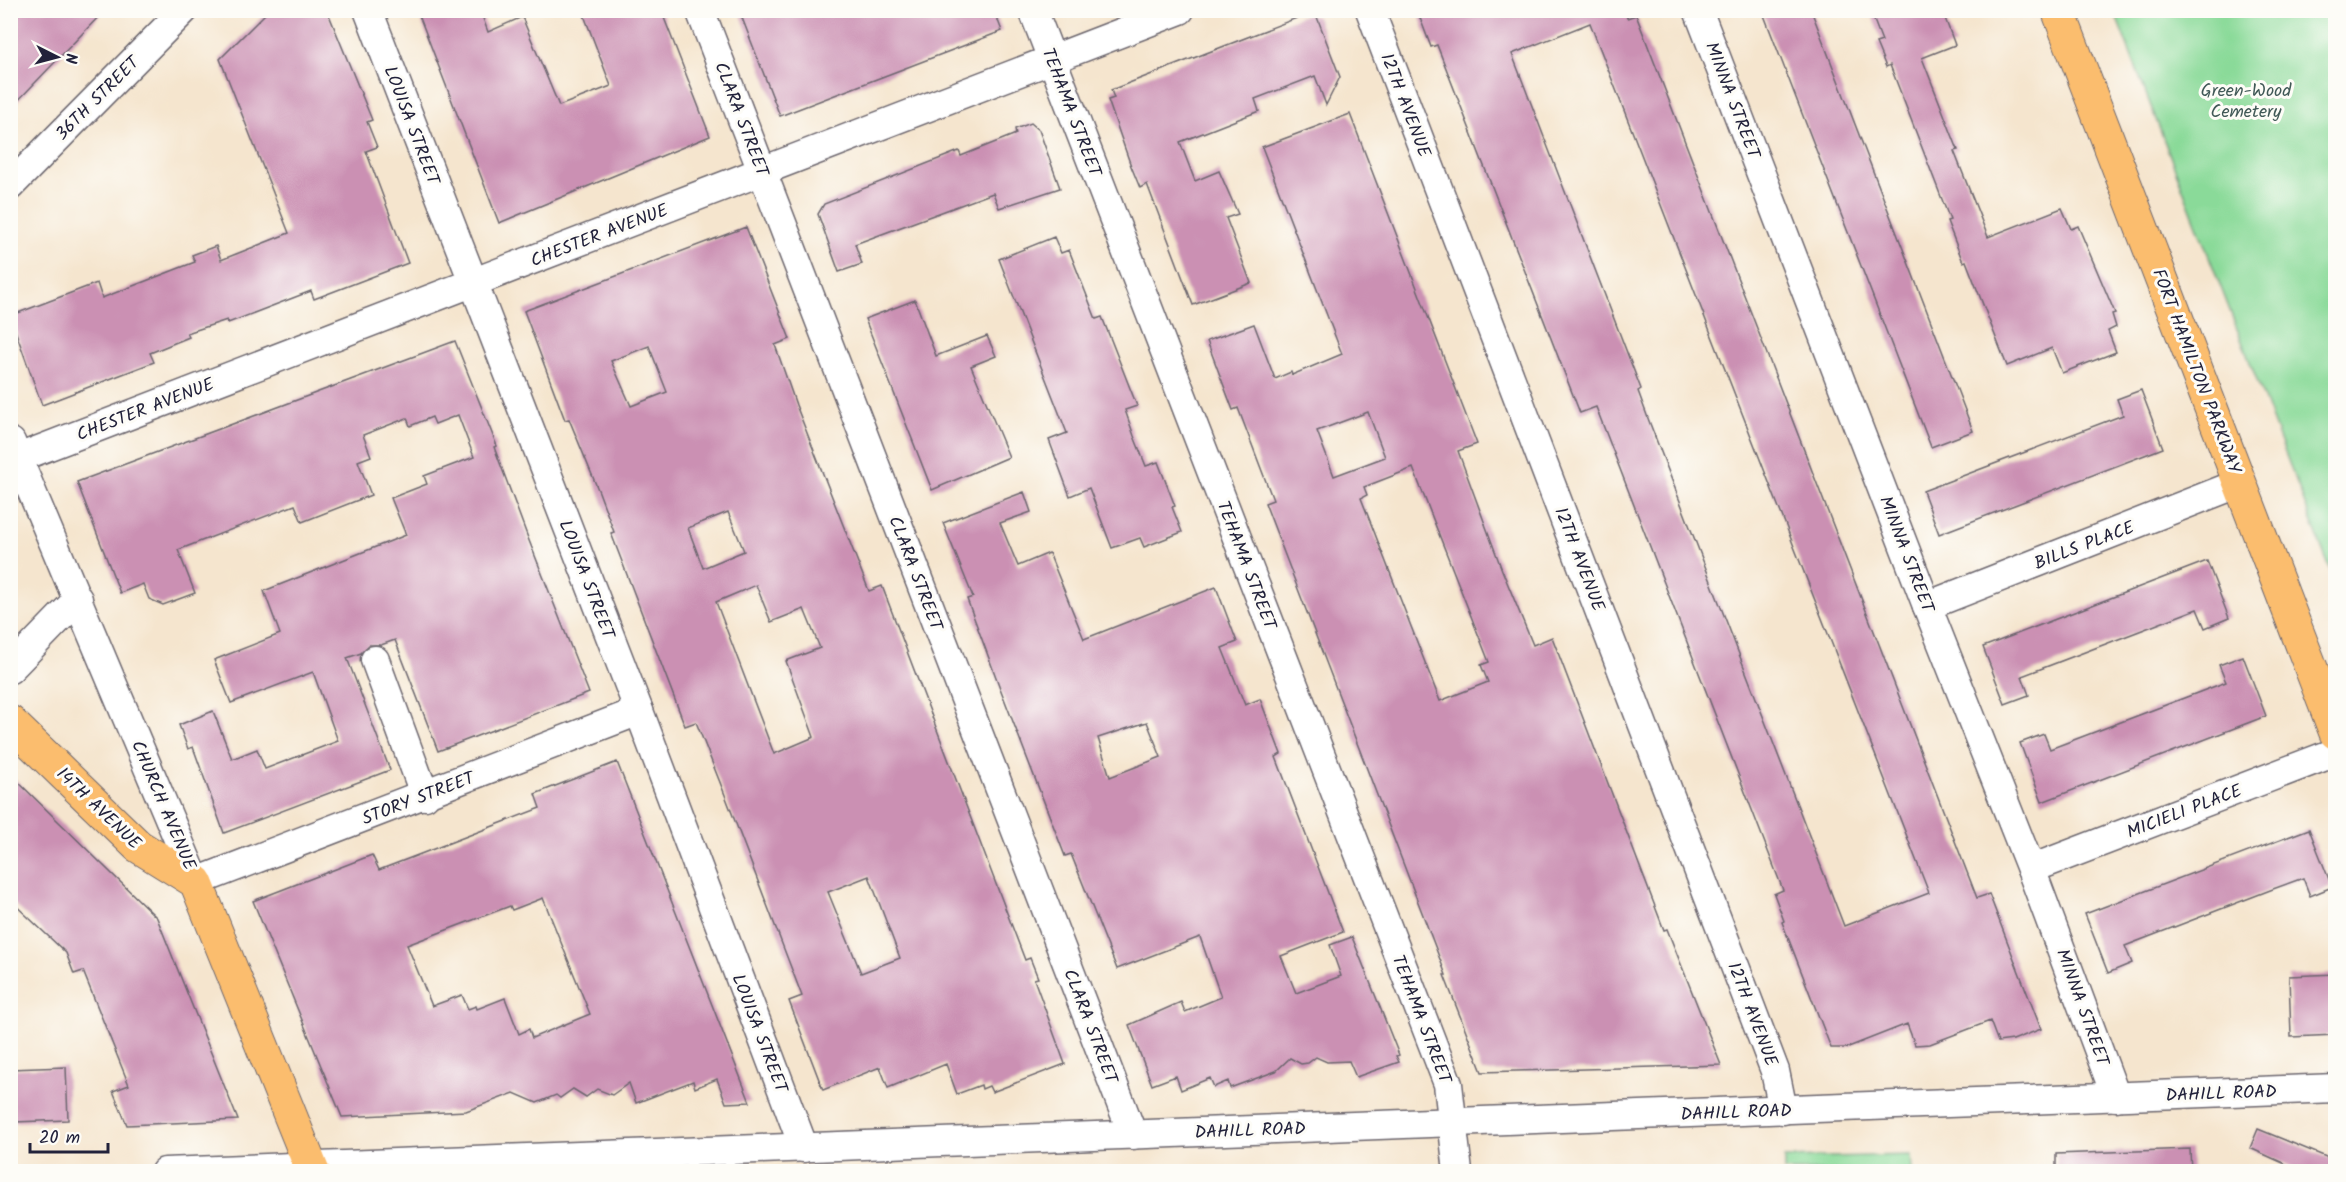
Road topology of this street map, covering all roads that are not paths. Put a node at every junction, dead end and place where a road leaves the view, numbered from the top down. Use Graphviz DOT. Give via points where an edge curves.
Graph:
graph roads {
  1 [pos="184,10"];
  2 [pos="368,10"];
  3 [pos="700,10"];
  4 [pos="1033,10"];
  5 [pos="1180,10"];
  6 [pos="1370,10"];
  7 [pos="1698,10"];
  8 [pos="2058,10"];
  9 [pos="1052,59"];
  10 [pos="24,158"];
  11 [pos="762,171"];
  12 [pos="10,186"];
  13 [pos="472,284"];
  14 [pos="14,449"];
  15 [pos="2240,483"];
  16 [pos="78,599"];
  17 [pos="1927,606"];
  18 [pos="375,660"];
  19 [pos="10,669"];
  20 [pos="639,711"];
  21 [pos="10,722"];
  22 [pos="2336,732"];
  23 [pos="2336,752"];
  24 [pos="425,796"];
  25 [pos="2031,869"];
  26 [pos="196,882"];
  27 [pos="2336,1088"];
  28 [pos="2116,1097"];
  29 [pos="1783,1110"];
  30 [pos="1452,1122"];
  31 [pos="1133,1135"];
  32 [pos="804,1148"];
  33 [pos="312,1169"];
  34 [pos="165,1172"];
  35 [pos="1458,1172"];
  1 -- 10 [label="street, 36TH STREET"];
  2 -- 13 [label="street, LOUISA STREET"];
  3 -- 11 [label="street, CLARA STREET"];
  4 -- 9 [label="street, TEHAMA STREET"];
  5 -- 9 [label="street, CHESTER AVENUE"];
  6 -- 29 [label="street, 12TH AVENUE" via="1771,1062"];
  7 -- 17 [label="street, MINNA STREET"];
  8 -- 15 [label="main road, FORT HAMILTON PARKWAY"];
  9 -- 11 [label="street, CHESTER AVENUE"];
  9 -- 30 [label="street, TEHAMA STREET" via="1448,1084"];
  10 -- 12 [label="street, 36TH STREET"];
  11 -- 13 [label="street, CHESTER AVENUE"];
  11 -- 31 [label="street, CLARA STREET"];
  13 -- 14 [label="street, CHESTER AVENUE"];
  13 -- 20 [label="street, LOUISA STREET"];
  14 -- 16 [label="street, CHURCH AVENUE"];
  15 -- 17 [label="street, BILLS PLACE"];
  15 -- 22 [label="main road, FORT HAMILTON PARKWAY"];
  16 -- 19 [label="street"];
  16 -- 26 [label="street, CHURCH AVENUE"];
  17 -- 25 [label="street, MINNA STREET"];
  18 -- 24 [label="street"];
  20 -- 24 [label="street, STORY STREET"];
  20 -- 32 [label="street, LOUISA STREET"];
  21 -- 26 [label="main road, 14TH AVENUE" via="138,846"];
  23 -- 25 [label="street, MICIELI PLACE"];
  24 -- 26 [label="street, STORY STREET"];
  25 -- 28 [label="street, MINNA STREET"];
  26 -- 33 [label="main road, CHURCH AVENUE"];
  27 -- 28 [label="street, DAHILL ROAD"];
  28 -- 29 [label="street, DAHILL ROAD"];
  29 -- 30 [label="street, DAHILL ROAD"];
  30 -- 31 [label="street, DAHILL ROAD"];
  30 -- 35 [label="street, TEHAMA STREET"];
  31 -- 32 [label="street, DAHILL ROAD"];
  32 -- 33 [label="street, DAHILL ROAD"];
  33 -- 34 [label="street, DAHILL ROAD"];
}
